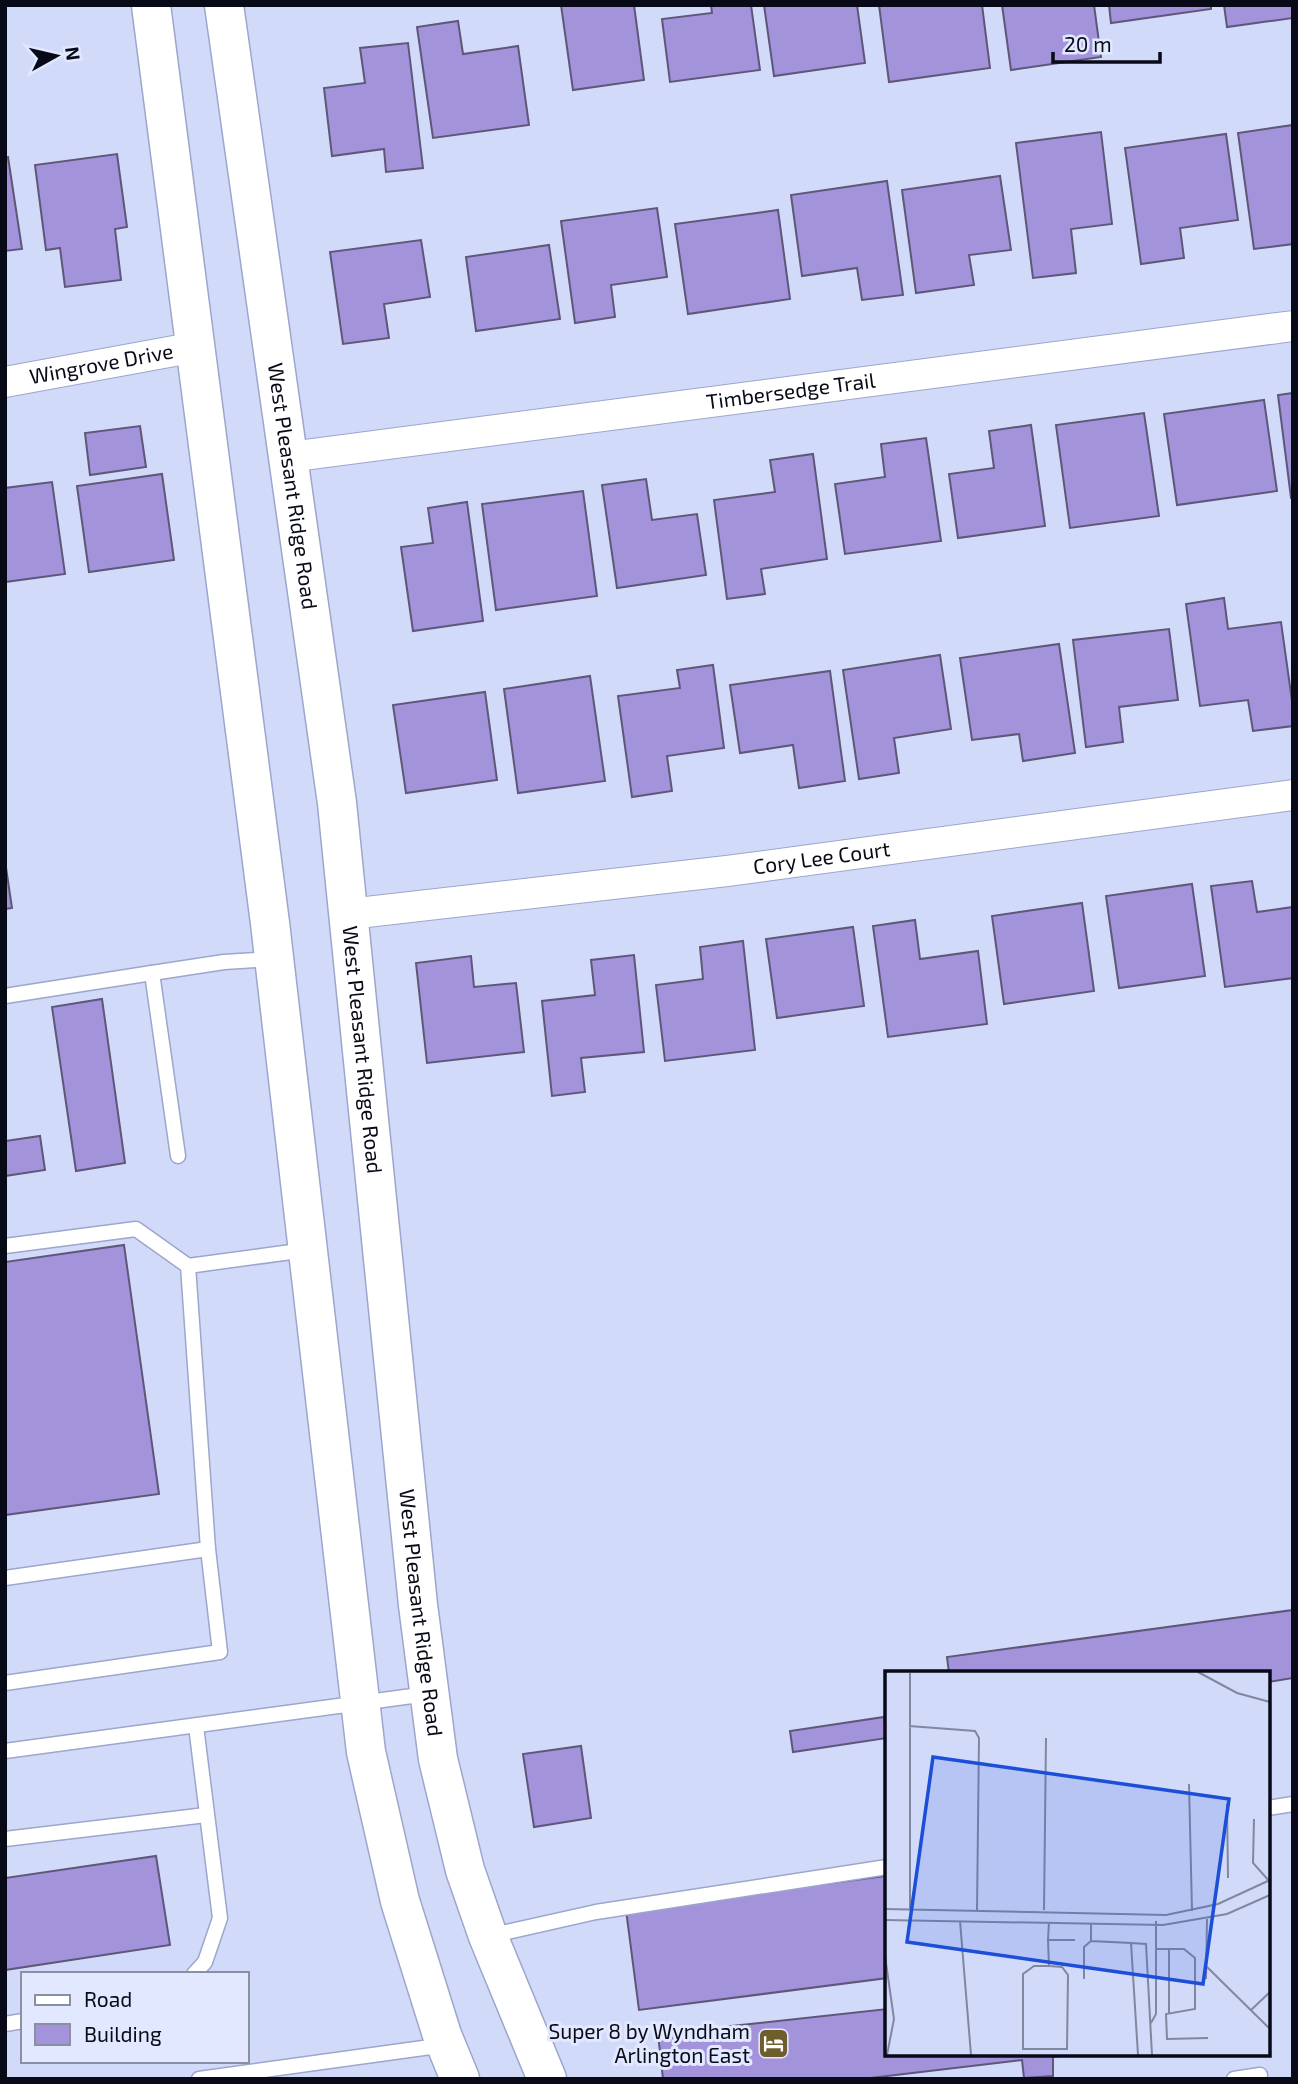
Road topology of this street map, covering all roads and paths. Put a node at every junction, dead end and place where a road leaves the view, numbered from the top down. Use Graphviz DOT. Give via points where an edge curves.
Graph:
graph roads {
  1 [pos="151,5"];
  2 [pos="224,5"];
  3 [pos="1293,326"];
  4 [pos="196,347"];
  5 [pos="5,382"];
  6 [pos="289,457"];
  7 [pos="1293,795"];
  8 [pos="349,914"];
  9 [pos="274,959"];
  10 [pos="152,973"];
  11 [pos="5,996"];
  12 [pos="178,1156"];
  13 [pos="5,1246"];
  14 [pos="308,1250"];
  15 [pos="188,1266"];
  16 [pos="208,1549"];
  17 [pos="5,1578"];
  18 [pos="5,1683"];
  19 [pos="430,1694"];
  20 [pos="360,1704"];
  21 [pos="195,1726"];
  22 [pos="5,1751"];
  23 [pos="1293,1804"];
  24 [pos="1270,1808"];
  25 [pos="206,1815"];
  26 [pos="5,1839"];
  27 [pos="885,1867"];
  28 [pos="488,1937"];
  29 [pos="196,1972"];
  30 [pos="453,2062"];
  31 [pos="1260,2076"];
  32 [pos="199,2079"];
  33 [pos="547,2079"];
  34 [pos="1234,2079"];
  1 -- 4 [label="street"];
  2 -- 6 [label="street, West Pleasant Ridge Road"];
  3 -- 6 [label="street, Timbersedge Trail"];
  4 -- 5 [label="street, Wingrove Drive"];
  4 -- 9 [label="street"];
  6 -- 8 [label="street, West Pleasant Ridge Road"];
  7 -- 8 [label="street, Cory Lee Court" via="727,871"];
  8 -- 19 [label="street, West Pleasant Ridge Road"];
  9 -- 10 [label="lane"];
  9 -- 14 [label="street"];
  10 -- 11 [label="lane"];
  10 -- 12 [label="lane"];
  13 -- 15 [label="lane" via="136,1229"];
  14 -- 15 [label="lane"];
  14 -- 20 [label="street"];
  15 -- 16 [label="lane"];
  16 -- 17 [label="lane"];
  16 -- 18 [label="lane" via="220,1652"];
  19 -- 20 [label="lane"];
  19 -- 28 [label="street, West Pleasant Ridge Road" via="438,1759 465,1870"];
  20 -- 21 [label="lane"];
  20 -- 30 [label="street" via="366,1752 400,1901"];
  21 -- 22 [label="lane"];
  21 -- 25 [label="lane"];
  23 -- 24 [label="lane"];
  25 -- 26 [label="lane"];
  25 -- 29 [label="lane" via="220,1918 205,1962"];
  27 -- 28 [label="lane" via="596,1912"];
  28 -- 33 [label="street, West Pleasant Ridge Road"];
  30 -- 32 [label="lane"];
  31 -- 34 [label="lane"];
}
